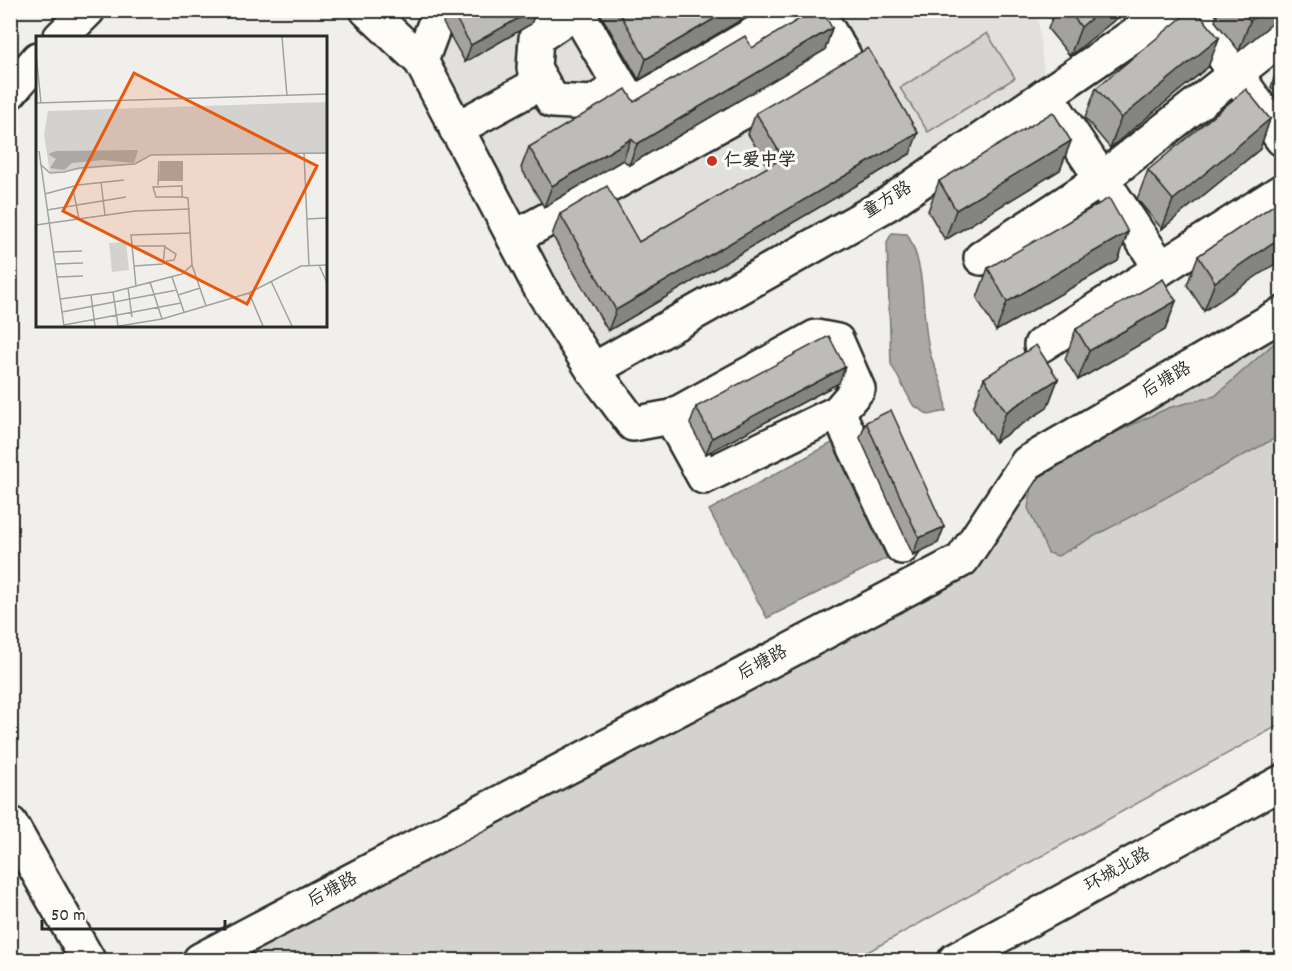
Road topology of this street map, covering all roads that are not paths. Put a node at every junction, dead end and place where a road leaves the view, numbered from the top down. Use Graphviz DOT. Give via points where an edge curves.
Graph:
graph roads {
  1 [pos="88,10"];
  2 [pos="367,10"];
  3 [pos="440,10"];
  4 [pos="796,10"];
  5 [pos="816,10"];
  6 [pos="1170,10"];
  7 [pos="1191,10"];
  8 [pos="576,11"];
  9 [pos="62,36"];
  10 [pos="1281,37"];
  11 [pos="421,61"];
  12 [pos="1235,74"];
  13 [pos="542,82"];
  14 [pos="621,87"];
  15 [pos="1046,95"];
  16 [pos="456,129"];
  17 [pos="1281,139"];
  18 [pos="1102,179"];
  19 [pos="1281,191"];
  20 [pos="514,238"];
  21 [pos="981,258"];
  22 [pos="1161,268"];
  23 [pos="1281,314"];
  24 [pos="1041,345"];
  25 [pos="593,370"];
  26 [pos="838,411"];
  27 [pos="671,417"];
  28 [pos="902,547"];
  29 [pos="1281,782"];
  30 [pos="10,823"];
  31 [pos="88,960"];
  32 [pos="200,960"];
  33 [pos="955,960"];
  1 -- 9 [label="street"];
  2 -- 11 [label="street"];
  3 -- 11 [label="street"];
  4 -- 14 [label="street" via="640,100 625,94"];
  5 -- 20 [label="street" via="844,56"];
  6 -- 15 [label="street, 童方路"];
  7 -- 12 [label="street"];
  8 -- 13 [label="street" via="536,38 534,68"];
  8 -- 14 [label="street"];
  10 -- 12 [label="street"];
  11 -- 16 [label="street"];
  12 -- 17 [label="street"];
  12 -- 18 [label="street"];
  13 -- 14 [label="street" via="553,101 591,103"];
  13 -- 16 [label="street"];
  15 -- 18 [label="street"];
  15 -- 25 [label="street, 童方路" via="889,203"];
  16 -- 20 [label="street"];
  18 -- 21 [label="street"];
  18 -- 22 [label="street"];
  19 -- 22 [label="street"];
  20 -- 25 [label="street"];
  22 -- 24 [label="street"];
  23 -- 32 [label="street, 后塘路" via="1027,463 962,560"];
  25 -- 27 [label="street" via="633,424"];
  26 -- 27 [label="street" via="704,477"];
  26 -- 27 [label="street" via="858,389 837,341 816,337"];
  26 -- 28 [label="street"];
  29 -- 33 [label="street, 环城北路"];
  30 -- 31 [label="street"];
}
